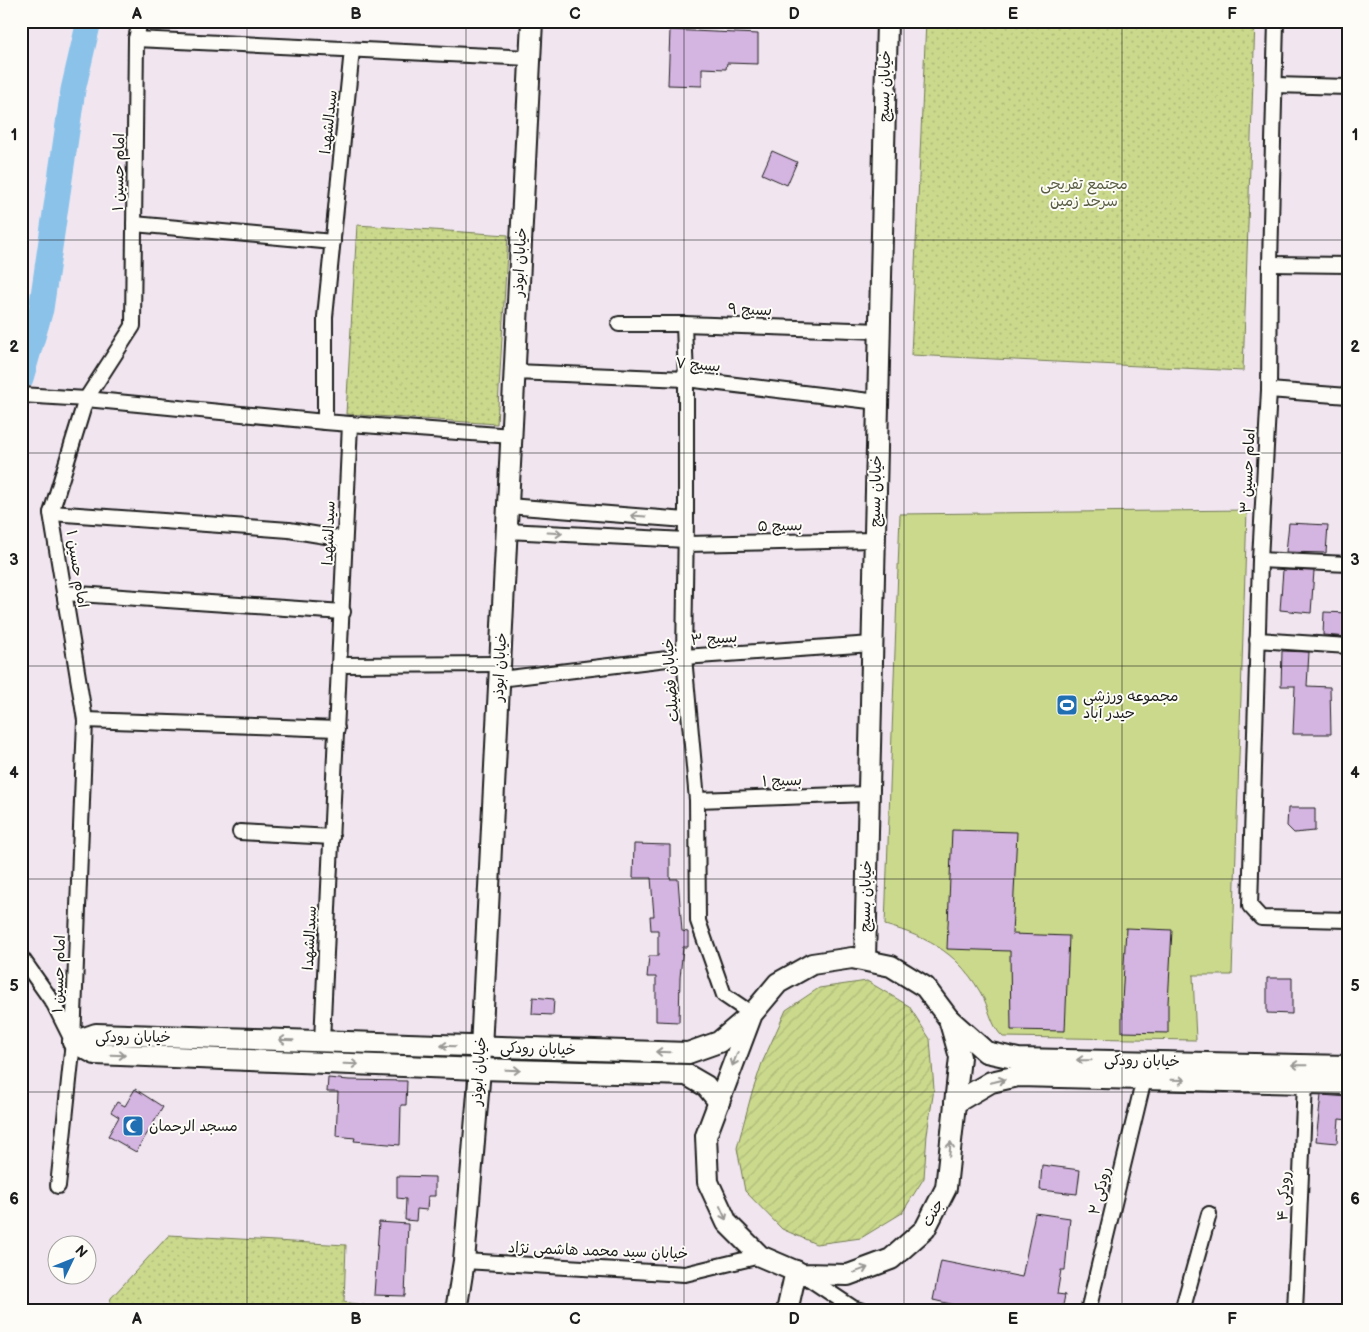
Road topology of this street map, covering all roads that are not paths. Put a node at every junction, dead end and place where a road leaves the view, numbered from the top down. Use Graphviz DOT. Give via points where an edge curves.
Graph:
graph roads {
  1 [pos="140,21"];
  2 [pos="532,21"];
  3 [pos="887,21"];
  4 [pos="1276,21"];
  5 [pos="136,39"];
  6 [pos="352,50"];
  7 [pos="530,58"];
  8 [pos="1275,85"];
  9 [pos="1348,87"];
  10 [pos="134,224"];
  11 [pos="333,242"];
  12 [pos="1270,264"];
  13 [pos="1348,265"];
  14 [pos="619,324"];
  15 [pos="684,324"];
  16 [pos="880,331"];
  17 [pos="515,372"];
  18 [pos="686,380"];
  19 [pos="1269,390"];
  20 [pos="21,395"];
  21 [pos="1348,396"];
  22 [pos="86,399"];
  23 [pos="878,402"];
  24 [pos="325,422"];
  25 [pos="350,424"];
  26 [pos="512,436"];
  27 [pos="508,506"];
  28 [pos="51,513"];
  29 [pos="686,520"];
  30 [pos="507,531"];
  31 [pos="344,539"];
  32 [pos="874,540"];
  33 [pos="686,542"];
  34 [pos="1260,560"];
  35 [pos="1348,564"];
  36 [pos="64,593"];
  37 [pos="342,612"];
  38 [pos="1257,640"];
  39 [pos="872,644"];
  40 [pos="1348,646"];
  41 [pos="684,657"];
  42 [pos="340,665"];
  43 [pos="500,672"];
  44 [pos="85,720"];
  45 [pos="337,729"];
  46 [pos="868,794"];
  47 [pos="697,800"];
  48 [pos="240,832"];
  49 [pos="332,837"];
  50 [pos="1348,920"];
  51 [pos="21,957"];
  52 [pos="864,960"];
  53 [pos="752,1014"];
  54 [pos="949,1019"];
  55 [pos="73,1042"];
  56 [pos="322,1042"];
  57 [pos="482,1048"];
  58 [pos="1348,1066"];
  59 [pos="480,1070"];
  60 [pos="1144,1079"];
  61 [pos="1305,1083"];
  62 [pos="1348,1084"];
  63 [pos="719,1102"];
  64 [pos="955,1102"];
  65 [pos="58,1186"];
  66 [pos="1209,1214"];
  67 [pos="760,1256"];
  68 [pos="464,1261"];
  69 [pos="799,1272"];
  70 [pos="456,1311"];
  71 [pos="787,1311"];
  72 [pos="862,1311"];
  73 [pos="1088,1311"];
  74 [pos="1182,1311"];
  75 [pos="1295,1311"];
  1 -- 5 [label="street, امام حسین ۱"];
  2 -- 7 [label="street, خیابان ابوذر"];
  3 -- 16 [label="street, خیابان بسیج"];
  4 -- 8 [label="street, امام حسین ۳"];
  5 -- 6 [label="street"];
  5 -- 10 [label="street, امام حسین ۱"];
  6 -- 7 [label="street"];
  6 -- 11 [label="street, سیدالشهدا"];
  7 -- 17 [label="street, خیابان ابوذر"];
  8 -- 9 [label="street"];
  8 -- 12 [label="street, امام حسین ۳"];
  10 -- 11 [label="street"];
  10 -- 22 [label="street, امام حسین ۱" via="133,326"];
  11 -- 24 [label="street, سیدالشهدا" via="325,317"];
  12 -- 13 [label="street"];
  12 -- 19 [label="street, امام حسین ۳"];
  14 -- 15 [label="street, بسیج ۹"];
  15 -- 16 [label="street, بسیج ۹"];
  15 -- 18 [label="street, خیابان فضیلت"];
  16 -- 23 [label="street, خیابان بسیج"];
  17 -- 18 [label="street, بسیج ۷"];
  17 -- 26 [label="street, خیابان ابوذر"];
  18 -- 23 [label="street, بسیج ۷"];
  18 -- 29 [label="street, خیابان فضیلت"];
  19 -- 21 [label="street"];
  19 -- 34 [label="street, امام حسین ۳"];
  20 -- 22 [label="street"];
  22 -- 24 [label="street"];
  22 -- 28 [label="street, امام حسین ۱"];
  23 -- 32 [label="street, خیابان بسیج"];
  24 -- 25 [label="street"];
  25 -- 26 [label="street"];
  25 -- 31 [label="street, سیدالشهدا"];
  26 -- 27 [label="street, خیابان ابوذر"];
  29 -- 27 [label="street, one-way"];
  27 -- 30 [label="street, خیابان ابوذر"];
  28 -- 31 [label="street" via="289,530"];
  28 -- 36 [label="street, امام حسین ۱"];
  29 -- 33 [label="street, خیابان فضیلت"];
  30 -- 33 [label="street, بسیج ۵, one-way"];
  30 -- 43 [label="street, خیابان ابوذر"];
  31 -- 37 [label="street, سیدالشهدا"];
  32 -- 33 [label="street, بسیج ۵"];
  32 -- 39 [label="street, خیابان بسیج"];
  33 -- 41 [label="street, خیابان فضیلت"];
  34 -- 35 [label="street"];
  34 -- 38 [label="street, امام حسین ۳"];
  36 -- 37 [label="street"];
  36 -- 44 [label="street, امام حسین ۱"];
  37 -- 42 [label="street, سیدالشهدا"];
  38 -- 40 [label="street"];
  38 -- 50 [label="street, امام حسین ۳" via="1250,906 1261,918"];
  39 -- 41 [label="street, بسیج ۳"];
  39 -- 46 [label="street, خیابان بسیج"];
  41 -- 43 [label="street, بسیج ۳"];
  41 -- 47 [label="street, خیابان فضیلت"];
  42 -- 43 [label="street, بسیج ۳"];
  42 -- 45 [label="street, سیدالشهدا"];
  43 -- 57 [label="street, خیابان ابوذر"];
  44 -- 45 [label="street"];
  44 -- 55 [label="street, امام حسین ۱"];
  45 -- 49 [label="street, سیدالشهدا"];
  46 -- 47 [label="street, بسیج ۱"];
  46 -- 52 [label="street, خیابان بسیج"];
  47 -- 53 [label="street, خیابان فضیلت" via="698,921 724,995"];
  48 -- 49 [label="street"];
  49 -- 56 [label="street, سیدالشهدا"];
  51 -- 55 [label="street, امام حسین ۱" via="54,1004"];
  52 -- 53 [label="street, جنت" via="852,958 812,964 778,983"];
  52 -- 54 [label="street, جنت" via="891,966 924,987"];
  53 -- 57 [label="street, خیابان رودکی, one-way" via="719,1042 688,1053"];
  53 -- 63 [label="street, جنت, one-way"];
  58 -- 54 [label="street, خیابان رودکی, one-way" via="1018,1059 986,1052"];
  54 -- 64 [label="street, جنت" via="960,1057"];
  56 -- 55 [label="street, خیابان رودکی, one-way" via="96,1034"];
  55 -- 59 [label="street, خیابان رودکی, one-way" via="95,1054"];
  55 -- 65 [label="street"];
  57 -- 56 [label="street, خیابان رودکی, one-way"];
  57 -- 59 [label="street, خیابان ابوذر"];
  59 -- 63 [label="street, خیابان رودکی, one-way" via="688,1075 706,1086"];
  59 -- 68 [label="street, خیابان ابوذر"];
  60 -- 61 [label="street, خیابان رودکی, one-way"];
  64 -- 60 [label="street, خیابان رودکی, one-way" via="991,1082 1018,1076"];
  60 -- 73 [label="street, رودکی ۲"];
  61 -- 62 [label="street, خیابان رودکی"];
  61 -- 75 [label="street, رودکی ۴"];
  63 -- 67 [label="street, جنت, one-way" via="706,1136 708,1182 727,1223"];
  69 -- 64 [label="street, جنت, one-way" via="848,1275 891,1259 925,1229 946,1188"];
  66 -- 74 [label="street"];
  67 -- 68 [label="street, خیابان سید محمد هاشمی نژاد" via="684,1274"];
  67 -- 69 [label="street, جنت"];
  68 -- 70 [label="street, خیابان ابوذر"];
  69 -- 71 [label="street"];
  69 -- 72 [label="street"];
}
